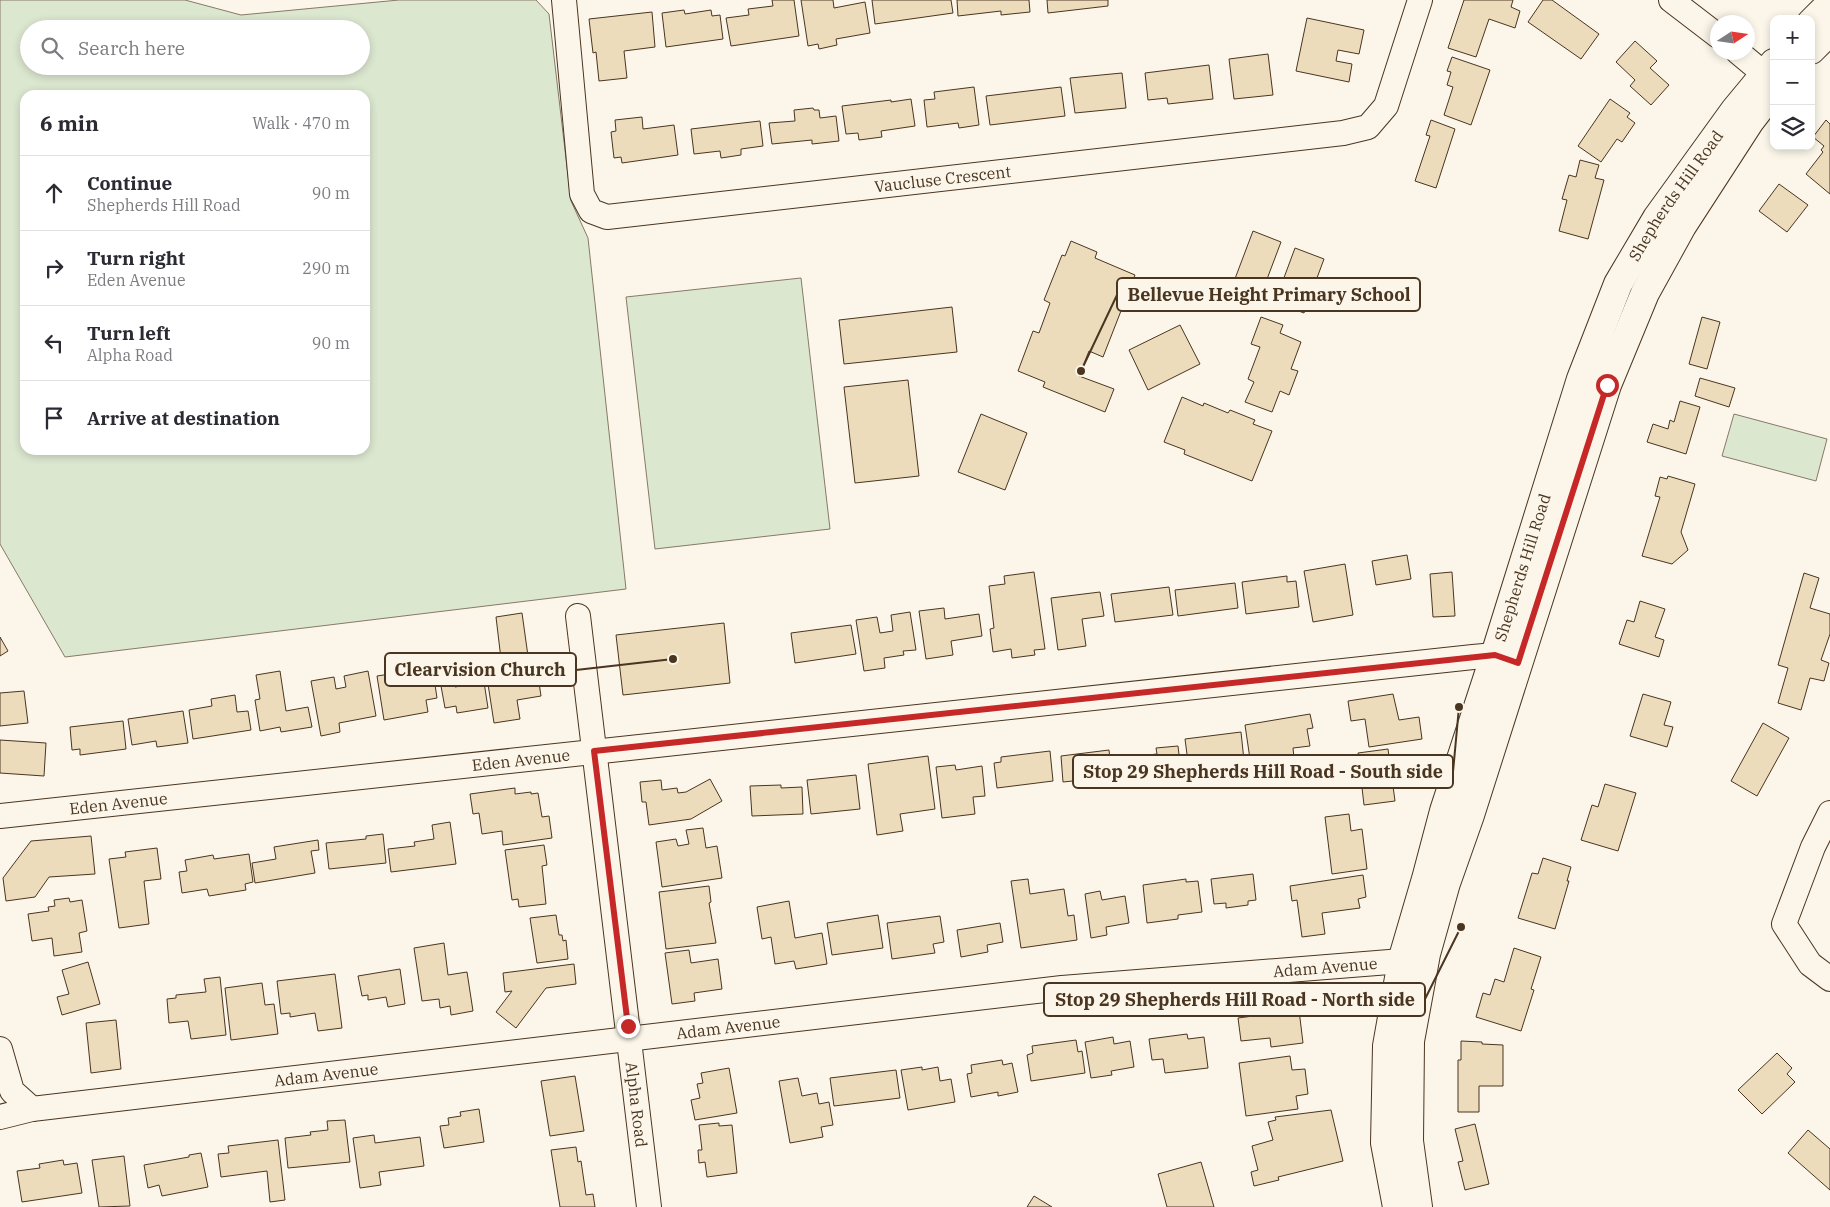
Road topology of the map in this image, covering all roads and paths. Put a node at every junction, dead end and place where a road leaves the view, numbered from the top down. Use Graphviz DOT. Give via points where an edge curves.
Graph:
graph roads {
  1 [pos="564,0"];
  2 [pos="1420,0"];
  3 [pos="1671,0"];
  4 [pos="1830,4"];
  5 [pos="1815,19"];
  6 [pos="1710,30"];
  7 [pos="1830,31"];
  8 [pos="1815,46"];
  9 [pos="1749,60"];
  10 [pos="1770,76"];
  11 [pos="1770,81"];
  12 [pos="578,616"];
  13 [pos="1507,659"];
  14 [pos="594,751"];
  15 [pos="1830,813"];
  16 [pos="0,816"];
  17 [pos="1822,847"];
  18 [pos="1413,963"];
  19 [pos="1830,980"];
  20 [pos="629,1039"];
  21 [pos="0,1049"];
  22 [pos="32,1108"];
  23 [pos="0,1117"];
  24 [pos="649,1207"];
  25 [pos="1397,1207"];
  26 [pos="1418,1207"];
  1 -- 2 [label="street, Vaucluse Crescent" via="582,194 591,211 607,217 1368,128 1386,106"];
  3 -- 6 [label="street"];
  4 -- 5 [label="main road"];
  7 -- 8 [label="main road"];
  9 -- 10 [label="street"];
  11 -- 13 [label="main road, Shepherds Hill Road" via="1750,121 1682,226 1645,293 1607,385"];
  12 -- 14 [label="street, Alpha Road"];
  13 -- 14 [label="street, Eden Avenue"];
  13 -- 18 [label="main road, Shepherds Hill Road" via="1444,811 1426,879"];
  14 -- 16 [label="street, Eden Avenue"];
  14 -- 20 [label="street, Alpha Road"];
  15 -- 17 [label="street"];
  17 -- 19 [label="street" via="1784,924 1810,964"];
  18 -- 20 [label="street, Adam Avenue" via="1062,988"];
  18 -- 25 [label="main road, Shepherds Hill Road" via="1387,1046 1385,1143"];
  18 -- 26 [label="main road, Shepherds Hill Road" via="1410,1141"];
  20 -- 22 [label="street, Adam Avenue"];
  20 -- 24 [label="street, Alpha Road"];
  21 -- 22 [label="street" via="12,1091"];
  22 -- 23 [label="street, Adam Avenue"];
}
